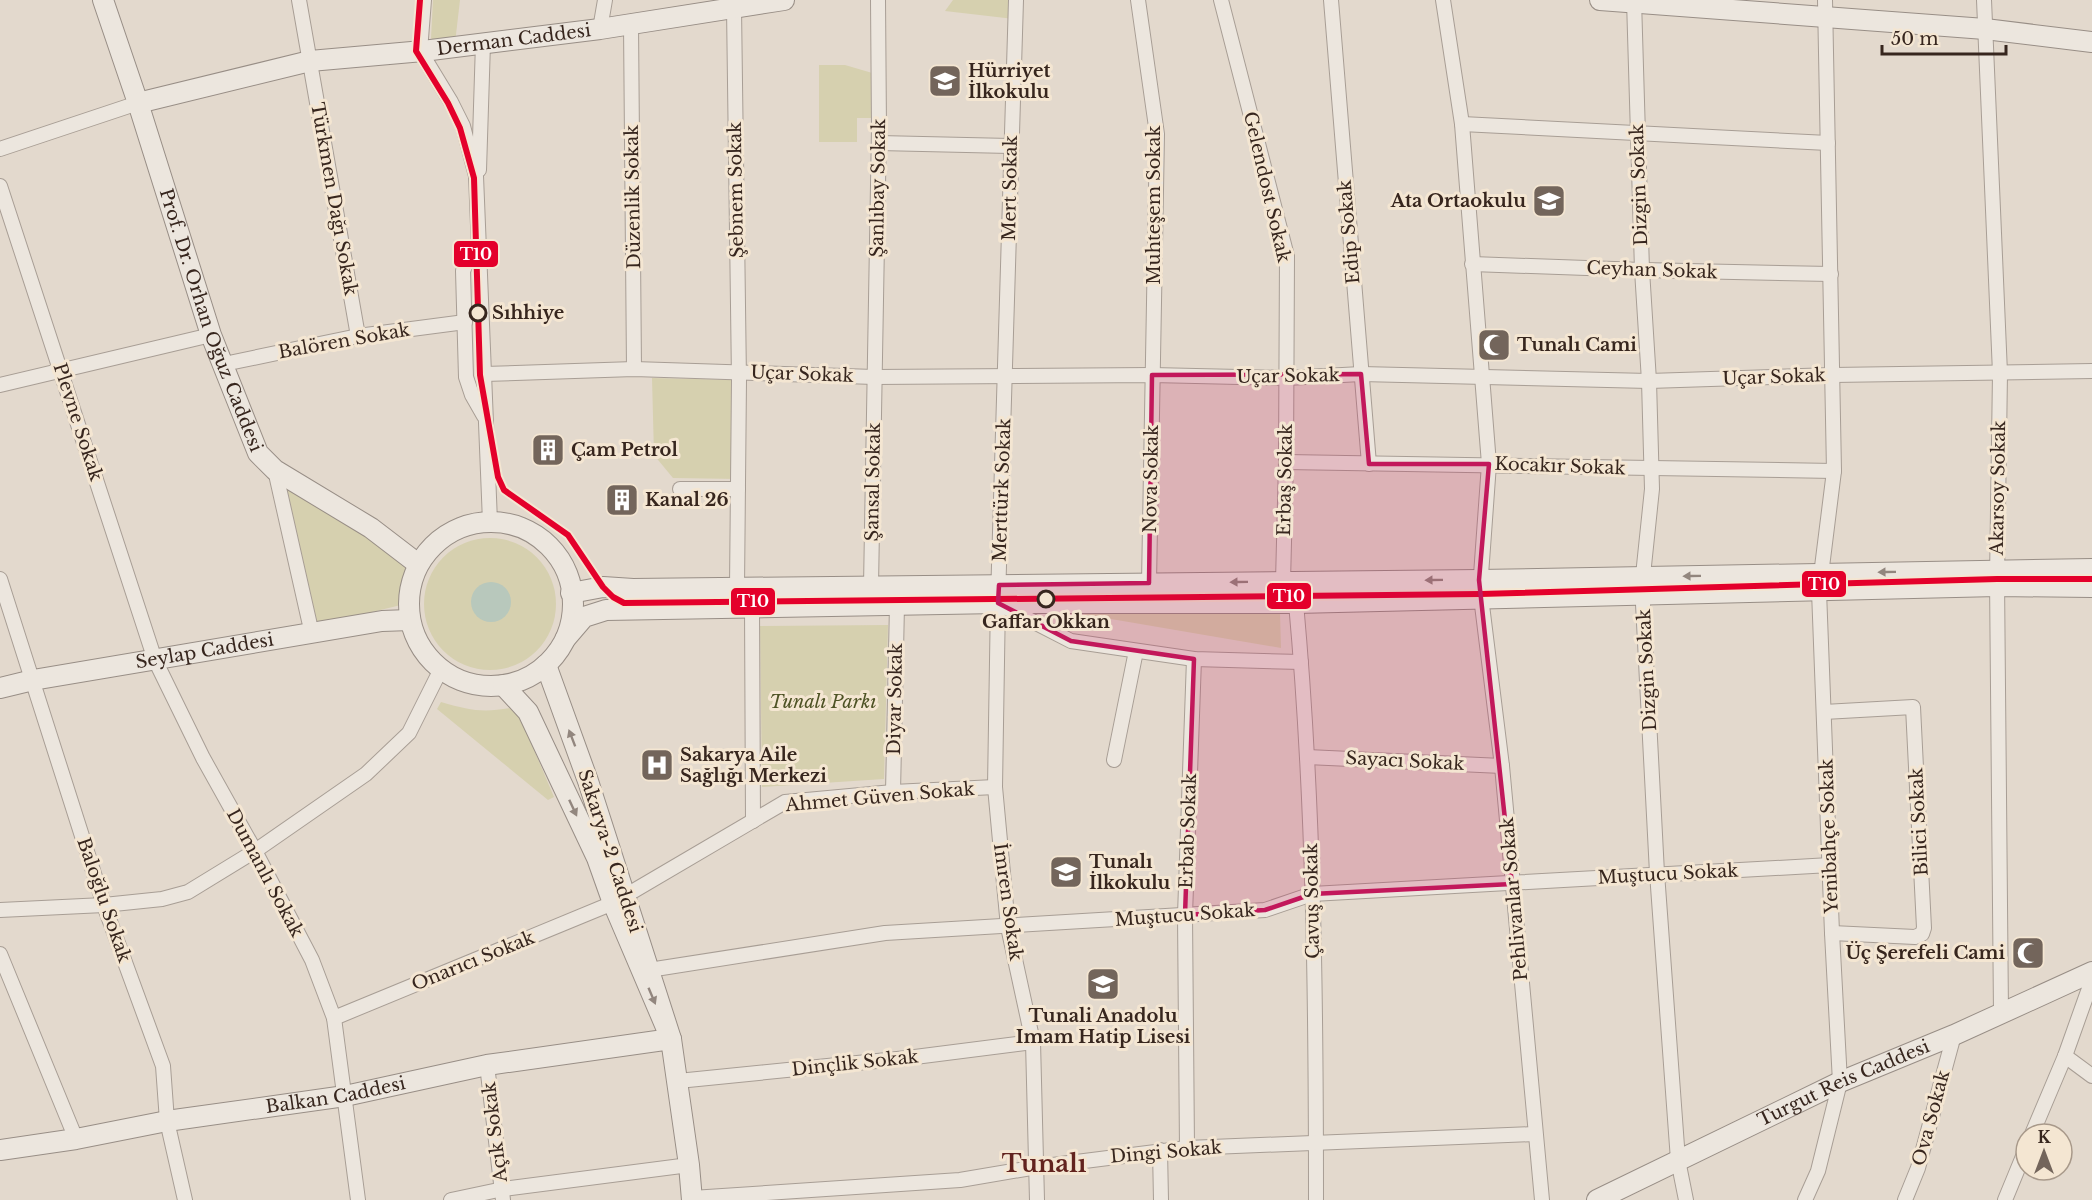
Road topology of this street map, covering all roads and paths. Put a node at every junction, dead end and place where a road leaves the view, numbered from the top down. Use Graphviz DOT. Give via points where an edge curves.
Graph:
graph roads {
  1 [pos="103,0"];
  2 [pos="299,0"];
  3 [pos="424,0"];
  4 [pos="605,0"];
  5 [pos="784,0"];
  6 [pos="878,0"];
  7 [pos="1016,0"];
  8 [pos="1138,0"];
  9 [pos="1221,0"];
  10 [pos="1331,0"];
  11 [pos="1443,0"];
  12 [pos="1600,0"];
  13 [pos="1984,0"];
  14 [pos="1634,1"];
  15 [pos="734,8"];
  16 [pos="1825,9"];
  17 [pos="631,25"];
  18 [pos="600,29"];
  19 [pos="1985,29"];
  20 [pos="2092,42"];
  21 [pos="483,43"];
  22 [pos="420,51"];
  23 [pos="310,61"];
  24 [pos="138,104"];
  25 [pos="1462,124"];
  26 [pos="1637,132"];
  27 [pos="879,143"];
  28 [pos="1828,143"];
  29 [pos="1010,146"];
  30 [pos="0,149"];
  31 [pos="476,176"];
  32 [pos="0,186"];
  33 [pos="479,245"];
  34 [pos="1472,264"];
  35 [pos="1642,270"];
  36 [pos="1831,274"];
  37 [pos="465,322"];
  38 [pos="211,335"];
  39 [pos="358,336"];
  40 [pos="224,364"];
  41 [pos="634,369"];
  42 [pos="62,371"];
  43 [pos="2092,371"];
  44 [pos="738,372"];
  45 [pos="2000,373"];
  46 [pos="484,374"];
  47 [pos="1361,374"];
  48 [pos="1152,375"];
  49 [pos="1833,375"];
  50 [pos="1006,376"];
  51 [pos="874,377"];
  52 [pos="1287,378"];
  53 [pos="1482,378"];
  54 [pos="1649,381"];
  55 [pos="0,385"];
  56 [pos="485,417"];
  57 [pos="1286,462"];
  58 [pos="1369,464"];
  59 [pos="1489,464"];
  60 [pos="1651,469"];
  61 [pos="275,470"];
  62 [pos="1834,471"];
  63 [pos="680,489"];
  64 [pos="738,489"];
  65 [pos="490,522"];
  66 [pos="418,564"];
  67 [pos="2092,569"];
  68 [pos="1997,578"];
  69 [pos="0,579"];
  70 [pos="1283,582"];
  71 [pos="1820,582"];
  72 [pos="1149,583"];
  73 [pos="1643,585"];
  74 [pos="871,586"];
  75 [pos="737,587"];
  76 [pos="2092,587"];
  77 [pos="1480,590"];
  78 [pos="572,592"];
  79 [pos="998,594"];
  80 [pos="1296,603"];
  81 [pos="897,605"];
  82 [pos="752,606"];
  83 [pos="410,620"];
  84 [pos="312,634"];
  85 [pos="566,638"];
  86 [pos="1136,651"];
  87 [pos="1194,659"];
  88 [pos="155,660"];
  89 [pos="1301,662"];
  90 [pos="546,665"];
  91 [pos="441,669"];
  92 [pos="33,680"];
  93 [pos="503,685"];
  94 [pos="0,688"];
  95 [pos="1824,712"];
  96 [pos="1307,757"];
  97 [pos="1114,760"];
  98 [pos="1502,766"];
  99 [pos="995,787"];
  100 [pos="893,792"];
  101 [pos="753,820"];
  102 [pos="255,850"];
  103 [pos="1830,865"];
  104 [pos="1657,873"];
  105 [pos="1512,884"];
  106 [pos="1312,894"];
  107 [pos="619,900"];
  108 [pos="104,905"];
  109 [pos="0,910"];
  110 [pos="1185,915"];
  111 [pos="1008,927"];
  112 [pos="1832,933"];
  113 [pos="0,954"];
  114 [pos="649,970"];
  115 [pos="2092,972"];
  116 [pos="2092,980"];
  117 [pos="6,988"];
  118 [pos="2001,1013"];
  119 [pos="334,1018"];
  120 [pos="1954,1035"];
  121 [pos="670,1039"];
  122 [pos="1033,1042"];
  123 [pos="2065,1056"];
  124 [pos="487,1065"];
  125 [pos="2092,1076"];
  126 [pos="678,1081"];
  127 [pos="1840,1082"];
  128 [pos="345,1096"];
  129 [pos="167,1121"];
  130 [pos="2037,1122"];
  131 [pos="1534,1134"];
  132 [pos="75,1139"];
  133 [pos="1316,1144"];
  134 [pos="1187,1148"];
  135 [pos="0,1150"];
  136 [pos="1160,1150"];
  137 [pos="1678,1160"];
  138 [pos="689,1165"];
  139 [pos="1037,1167"];
  140 [pos="2014,1178"];
  141 [pos="1618,1194"];
  142 [pos="503,1195"];
  143 [pos="692,1199"];
  144 [pos="184,1200"];
  145 [pos="358,1200"];
  146 [pos="451,1200"];
  147 [pos="1037,1200"];
  148 [pos="1161,1200"];
  149 [pos="1316,1200"];
  150 [pos="1542,1200"];
  151 [pos="1597,1200"];
  152 [pos="1686,1200"];
  153 [pos="1805,1200"];
  154 [pos="1905,1200"];
  155 [pos="2005,1200"];
  1 -- 24 [label="main road, Prof. Dr. Orhan Oğuz Caddesi"];
  2 -- 23 [label="street, Türkmen Dağı Sokak"];
  3 -- 22 [label="street"];
  4 -- 18 [label="street"];
  5 -- 15 [label="main road, Derman Caddesi"];
  6 -- 27 [label="street, Şanlıbay Sokak"];
  7 -- 29 [label="street, Mert Sokak"];
  8 -- 48 [label="street, Muhteşem Sokak" via="1157,134"];
  9 -- 52 [label="street, Gelendost Sokak" via="1287,256"];
  10 -- 47 [label="street, Edip Sokak"];
  11 -- 25 [label="street, Pehlivanlar Sokak"];
  12 -- 14 [label="main road"];
  13 -- 19 [label="street, Akarsoy Sokak"];
  14 -- 16 [label="main road"];
  14 -- 26 [label="street, Dizgin Sokak"];
  15 -- 17 [label="main road, Derman Caddesi"];
  15 -- 44 [label="street, Şebnem Sokak"];
  16 -- 19 [label="main road"];
  16 -- 28 [label="street, Yenibahçe Sokak"];
  17 -- 18 [label="main road, Derman Caddesi"];
  17 -- 41 [label="street, Düzenlik Sokak"];
  18 -- 21 [label="main road, Derman Caddesi"];
  19 -- 20 [label="main road"];
  19 -- 45 [label="street, Akarsoy Sokak"];
  21 -- 22 [label="main road, Derman Caddesi"];
  21 -- 31 [label="street"];
  22 -- 23 [label="main road, Derman Caddesi"];
  22 -- 31 [label="street" via="463,126"];
  23 -- 24 [label="main road, Derman Caddesi"];
  23 -- 39 [label="street, Türkmen Dağı Sokak"];
  24 -- 30 [label="street"];
  24 -- 38 [label="main road, Prof. Dr. Orhan Oğuz Caddesi"];
  25 -- 26 [label="street"];
  25 -- 34 [label="street, Pehlivanlar Sokak"];
  26 -- 28 [label="street"];
  26 -- 35 [label="street, Dizgin Sokak"];
  27 -- 29 [label="street"];
  27 -- 51 [label="street, Şanlıbay Sokak"];
  28 -- 36 [label="street, Yenibahçe Sokak"];
  29 -- 50 [label="street, Mert Sokak"];
  31 -- 33 [label="street"];
  32 -- 42 [label="street, Plevne Sokak"];
  33 -- 37 [label="street" via="463,271"];
  33 -- 46 [label="street"];
  34 -- 35 [label="street, Ceyhan Sokak"];
  34 -- 53 [label="street, Pehlivanlar Sokak"];
  35 -- 36 [label="street, Ceyhan Sokak"];
  35 -- 54 [label="street, Dizgin Sokak"];
  36 -- 49 [label="street, Yenibahçe Sokak"];
  37 -- 39 [label="street, Balören Sokak"];
  37 -- 56 [label="street" via="466,377"];
  38 -- 40 [label="main road, Prof. Dr. Orhan Oğuz Caddesi"];
  38 -- 42 [label="street"];
  39 -- 40 [label="street, Balören Sokak"];
  40 -- 61 [label="main road, Prof. Dr. Orhan Oğuz Caddesi" via="258,453"];
  41 -- 44 [label="street, Uçar Sokak"];
  41 -- 46 [label="street, Uçar Sokak"];
  42 -- 55 [label="street"];
  42 -- 88 [label="street, Plevne Sokak"];
  43 -- 45 [label="street, Uçar Sokak"];
  44 -- 51 [label="street, Uçar Sokak"];
  44 -- 64 [label="street, Şebnem Sokak"];
  45 -- 49 [label="street, Uçar Sokak"];
  45 -- 68 [label="street, Akarsoy Sokak"];
  46 -- 56 [label="street"];
  47 -- 52 [label="street, Uçar Sokak"];
  47 -- 53 [label="street, Uçar Sokak"];
  47 -- 58 [label="street, Edip Sokak"];
  48 -- 50 [label="street, Uçar Sokak"];
  48 -- 52 [label="street, Uçar Sokak"];
  48 -- 72 [label="street, Nova Sokak"];
  49 -- 54 [label="street, Uçar Sokak"];
  49 -- 62 [label="street, Yenibahçe Sokak"];
  50 -- 51 [label="street, Uçar Sokak"];
  50 -- 79 [label="street, Merttürk Sokak"];
  51 -- 74 [label="street, Şansal Sokak"];
  52 -- 57 [label="street, Erbaş Sokak"];
  53 -- 54 [label="street, Uçar Sokak"];
  53 -- 59 [label="street, Pehlivanlar Sokak"];
  54 -- 60 [label="street, Dizgin Sokak"];
  56 -- 65 [label="street"];
  57 -- 58 [label="street, Kocakır Sokak"];
  57 -- 70 [label="street, Erbaş Sokak"];
  58 -- 59 [label="street, Kocakır Sokak"];
  59 -- 60 [label="street, Kocakır Sokak"];
  59 -- 77 [label="street, Pehlivanlar Sokak"];
  60 -- 62 [label="street, Kocakır Sokak"];
  60 -- 73 [label="street, Dizgin Sokak" via="1653,489"];
  61 -- 66 [label="main road, Prof. Dr. Orhan Oğuz Caddesi" via="371,528"];
  61 -- 84 [label="street"];
  62 -- 71 [label="street, Yenibahçe Sokak"];
  63 -- 64 [label="street"];
  64 -- 75 [label="street, Şebnem Sokak"];
  65 -- 66 [label="main road" via="448,533"];
  65 -- 78 [label="main road" via="516,526 540,537 558,556"];
  66 -- 83 [label="main road" via="409,591"];
  67 -- 68 [label="main road"];
  68 -- 71 [label="main road"];
  68 -- 76 [label="main road"];
  68 -- 118 [label="street, Akarsoy Sokak"];
  69 -- 92 [label="street, Baloğlu Sokak"];
  70 -- 72 [label="main road, one-way"];
  77 -- 70 [label="main road, one-way"];
  71 -- 73 [label="main road"];
  71 -- 95 [label="street, Yenibahçe Sokak"];
  72 -- 79 [label="main road"];
  73 -- 77 [label="main road"];
  73 -- 104 [label="street, Dizgin Sokak"];
  74 -- 75 [label="main road"];
  74 -- 79 [label="main road"];
  75 -- 78 [label="main road" via="603,587"];
  77 -- 80 [label="main road"];
  77 -- 98 [label="street, Pehlivanlar Sokak"];
  78 -- 85 [label="main road"];
  79 -- 80 [label="main road"];
  79 -- 81 [label="main road"];
  79 -- 86 [label="street" via="1071,641"];
  79 -- 99 [label="street, İmren Sokak"];
  80 -- 89 [label="street, Çavuş Sokak"];
  81 -- 82 [label="main road"];
  81 -- 100 [label="street, Diyar Sokak"];
  82 -- 85 [label="main road" via="606,610 584,616"];
  82 -- 101 [label="street"];
  83 -- 84 [label="main road, Seylap Caddesi"];
  83 -- 91 [label="main road" via="416,639"];
  84 -- 88 [label="main road, Seylap Caddesi"];
  85 -- 90 [label="main road"];
  86 -- 87 [label="street"];
  86 -- 97 [label="street"];
  87 -- 89 [label="street"];
  87 -- 110 [label="street, Erbab Sokak"];
  88 -- 92 [label="main road, Seylap Caddesi"];
  88 -- 102 [label="street, Dumanlı Sokak" via="203,758"];
  89 -- 96 [label="street, Çavuş Sokak"];
  90 -- 93 [label="main road" via="526,678"];
  107 -- 90 [label="main road, Sakarya-2 Caddesi, one-way" via="588,781"];
  91 -- 93 [label="main road" via="481,686"];
  91 -- 102 [label="street" via="409,733 366,774"];
  92 -- 94 [label="main road, Seylap Caddesi"];
  92 -- 108 [label="street, Baloğlu Sokak"];
  93 -- 107 [label="main road, one-way" via="528,712"];
  95 -- 103 [label="street, Yenibahçe Sokak"];
  95 -- 112 [label="street, Bilici Sokak" via="1913,707 1924,928 1922,934 1914,937"];
  96 -- 98 [label="street, Sayacı Sokak"];
  96 -- 106 [label="street, Çavuş Sokak"];
  98 -- 105 [label="street, Pehlivanlar Sokak"];
  99 -- 100 [label="street, Ahmet Güven Sokak"];
  99 -- 111 [label="street, İmren Sokak"];
  100 -- 101 [label="street, Ahmet Güven Sokak" via="784,802"];
  101 -- 107 [label="street, Ahmet Güven Sokak"];
  102 -- 108 [label="street" via="188,892"];
  102 -- 119 [label="street, Dumanlı Sokak" via="312,960"];
  103 -- 104 [label="street, Muştucu Sokak"];
  103 -- 112 [label="street, Yenibahçe Sokak"];
  104 -- 105 [label="street, Muştucu Sokak"];
  104 -- 137 [label="street, Dizgin Sokak"];
  105 -- 106 [label="street, Muştucu Sokak"];
  105 -- 131 [label="street, Pehlivanlar Sokak"];
  106 -- 110 [label="street, Muştucu Sokak" via="1265,910"];
  106 -- 133 [label="street, Çavuş Sokak"];
  107 -- 114 [label="main road, Sakarya-2 Caddesi"];
  107 -- 119 [label="street, Onarıcı Sokak"];
  107 -- 121 [label="main road, Sakarya-2 Caddesi, one-way"];
  108 -- 109 [label="street"];
  108 -- 129 [label="street, Baloğlu Sokak" via="163,1066"];
  110 -- 111 [label="street, Muştucu Sokak"];
  110 -- 134 [label="street, Erbab Sokak"];
  111 -- 114 [label="street, Muştucu Sokak" via="885,933"];
  111 -- 122 [label="street, İmren Sokak"];
  112 -- 127 [label="street, Yenibahçe Sokak"];
  113 -- 117 [label="street"];
  114 -- 121 [label="main road, Sakarya-2 Caddesi"];
  115 -- 118 [label="main road, Turgut Reis Caddesi"];
  116 -- 123 [label="street"];
  117 -- 132 [label="street"];
  118 -- 120 [label="main road, Turgut Reis Caddesi"];
  119 -- 128 [label="street, Dumanlı Sokak"];
  120 -- 127 [label="main road, Turgut Reis Caddesi"];
  120 -- 154 [label="street, Ova Sokak" via="1918,1168"];
  121 -- 124 [label="main road, Balkan Caddesi"];
  121 -- 126 [label="main road, Sakarya-2 Caddesi"];
  122 -- 126 [label="street, Dinçlik Sokak"];
  122 -- 139 [label="street, İmren Sokak"];
  123 -- 125 [label="street"];
  123 -- 130 [label="street"];
  124 -- 128 [label="main road, Balkan Caddesi"];
  124 -- 142 [label="street, Açık Sokak"];
  126 -- 138 [label="main road, Sakarya-2 Caddesi"];
  127 -- 137 [label="main road, Turgut Reis Caddesi"];
  127 -- 153 [label="street, Yenibahçe Sokak" via="1818,1171"];
  128 -- 129 [label="main road, Balkan Caddesi"];
  128 -- 145 [label="street, Dumanlı Sokak"];
  129 -- 132 [label="main road, Balkan Caddesi"];
  129 -- 144 [label="street, Baloğlu Sokak"];
  131 -- 133 [label="street, Dingi Sokak"];
  131 -- 150 [label="street, Pehlivanlar Sokak"];
  132 -- 135 [label="main road, Balkan Caddesi"];
  133 -- 134 [label="street, Dingi Sokak"];
  133 -- 149 [label="street, Çavuş Sokak"];
  134 -- 136 [label="street, Dingi Sokak"];
  136 -- 139 [label="street, Dingi Sokak"];
  136 -- 148 [label="street"];
  137 -- 141 [label="main road, Turgut Reis Caddesi"];
  137 -- 152 [label="street, Dizgin Sokak"];
  138 -- 142 [label="street"];
  138 -- 143 [label="main road, Sakarya-2 Caddesi"];
  139 -- 143 [label="street, Dingi Sokak" via="960,1180"];
  139 -- 147 [label="street, İmren Sokak"];
  140 -- 155 [label="street"];
  141 -- 151 [label="main road, Turgut Reis Caddesi"];
  142 -- 146 [label="street"];
}
